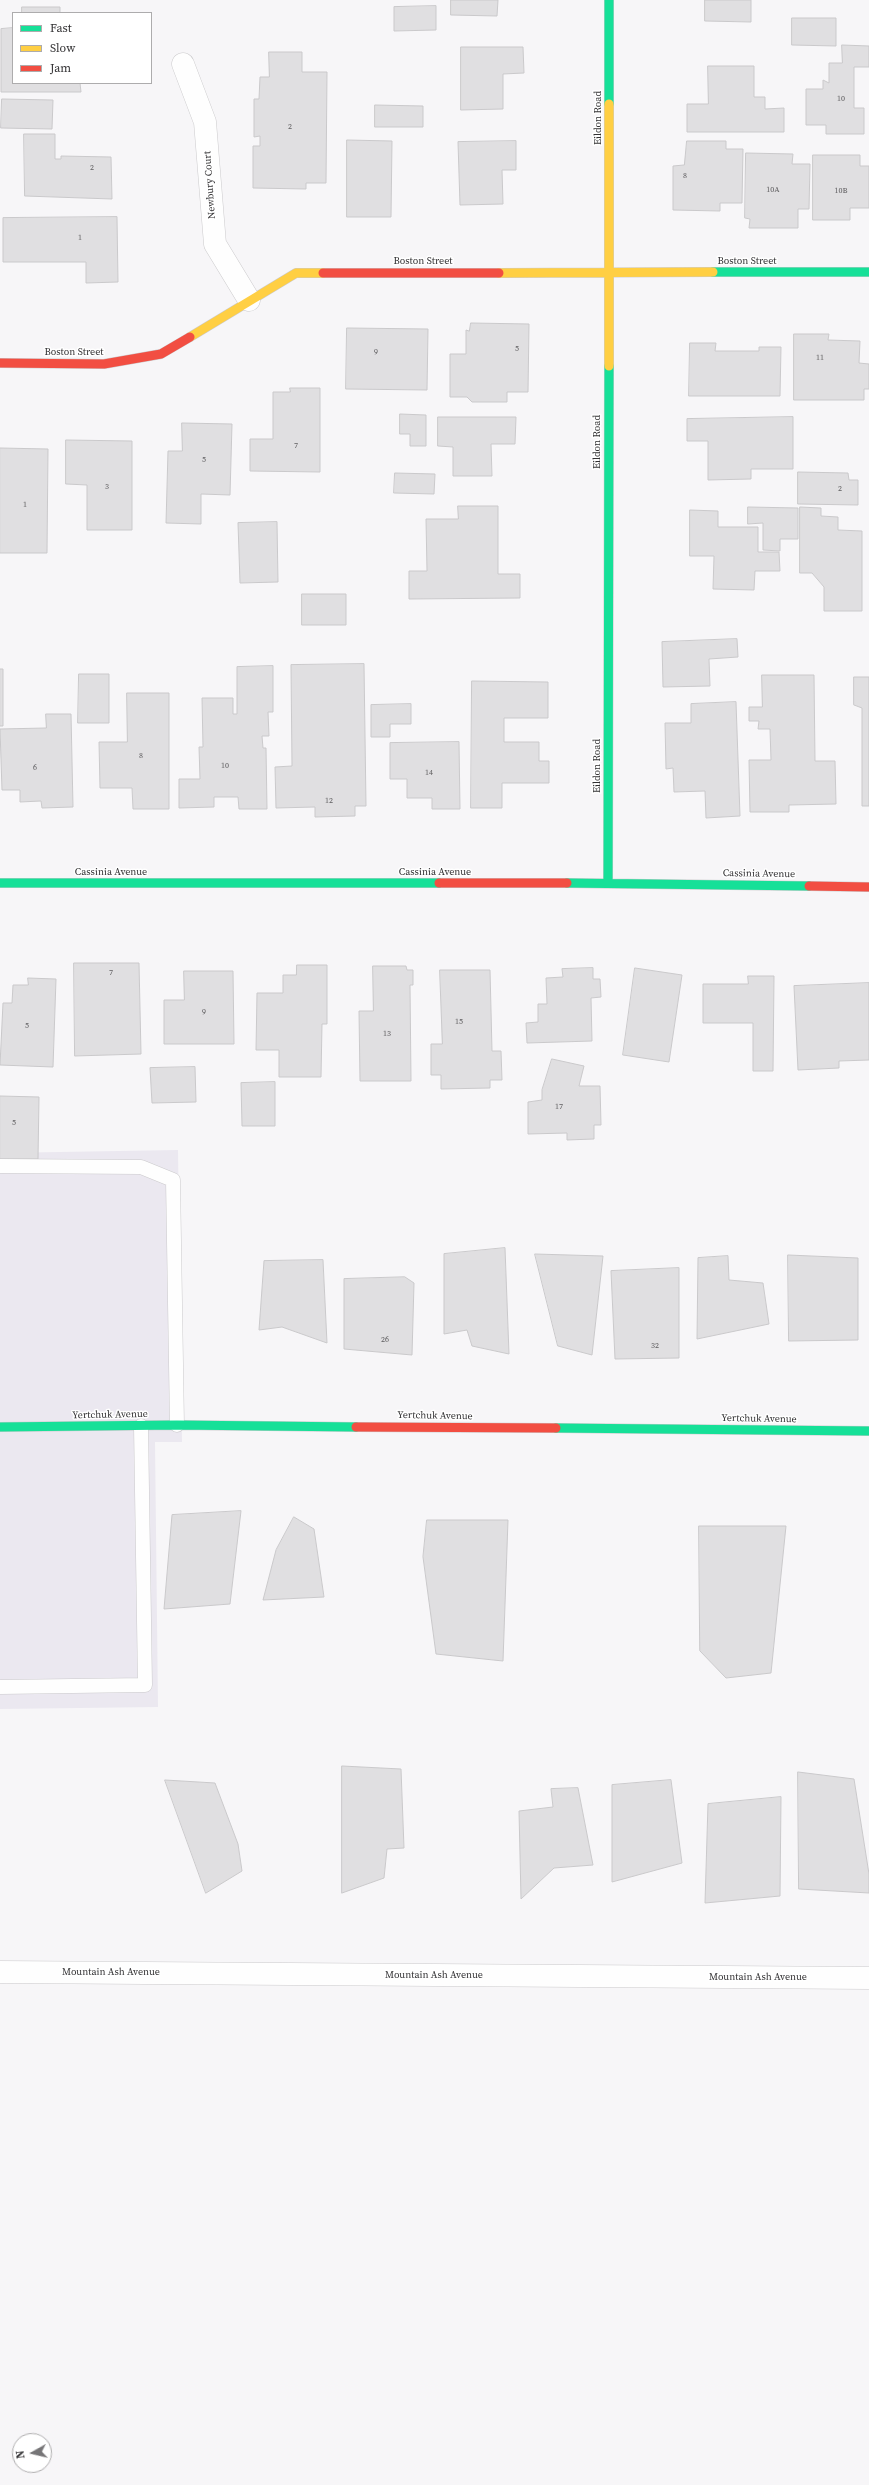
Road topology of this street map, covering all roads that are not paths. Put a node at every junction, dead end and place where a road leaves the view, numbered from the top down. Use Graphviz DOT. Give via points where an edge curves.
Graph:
graph roads {
  1 [pos="609,0"];
  2 [pos="183,64"];
  3 [pos="609,271"];
  4 [pos="869,272"];
  5 [pos="249,300"];
  6 [pos="0,363"];
  7 [pos="0,883"];
  8 [pos="608,883"];
  9 [pos="869,887"];
  10 [pos="0,1166"];
  11 [pos="177,1425"];
  12 [pos="141,1426"];
  13 [pos="0,1427"];
  14 [pos="869,1431"];
  15 [pos="0,1687"];
  16 [pos="0,1972"];
  17 [pos="869,1978"];
  1 -- 3 [label="street, Eildon Road"];
  2 -- 5 [label="street, Newbury Court" via="205,122 214,244"];
  3 -- 4 [label="street, Boston Street"];
  3 -- 5 [label="street, Boston Street" via="296,273"];
  3 -- 8 [label="street, Eildon Road"];
  5 -- 6 [label="street, Boston Street" via="161,354 104,364"];
  7 -- 8 [label="street, Cassinia Avenue"];
  8 -- 9 [label="street, Cassinia Avenue"];
  10 -- 11 [label="lane" via="141,1166 173,1180"];
  11 -- 12 [label="street, Yertchuk Avenue"];
  11 -- 14 [label="street, Yertchuk Avenue"];
  12 -- 13 [label="street, Yertchuk Avenue"];
  12 -- 15 [label="lane" via="145,1685"];
  16 -- 17 [label="street, Mountain Ash Avenue"];
}
